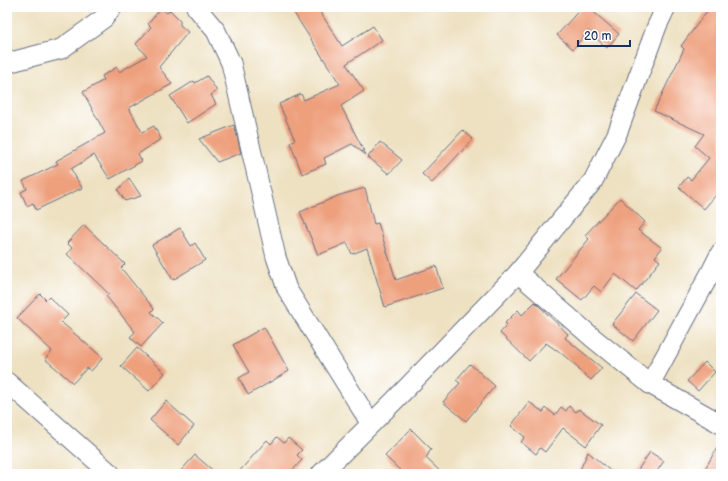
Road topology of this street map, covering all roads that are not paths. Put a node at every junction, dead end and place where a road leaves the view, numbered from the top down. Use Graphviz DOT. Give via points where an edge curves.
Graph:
graph roads {
  1 [pos="112,7"];
  2 [pos="196,7"];
  3 [pos="666,7"];
  4 [pos="7,64"];
  5 [pos="721,252"];
  6 [pos="518,273"];
  7 [pos="7,382"];
  8 [pos="650,384"];
  9 [pos="371,424"];
  10 [pos="721,424"];
  11 [pos="111,474"];
  12 [pos="321,474"];
  1 -- 4 [label="street" via="104,18 61,49"];
  2 -- 9 [label="street" via="216,31 231,63 276,257 287,289"];
  3 -- 6 [label="street" via="617,134 593,181"];
  5 -- 8 [label="street"];
  6 -- 8 [label="street" via="592,338"];
  6 -- 9 [label="street"];
  7 -- 11 [label="street"];
  8 -- 10 [label="street"];
  9 -- 12 [label="street"];
}
